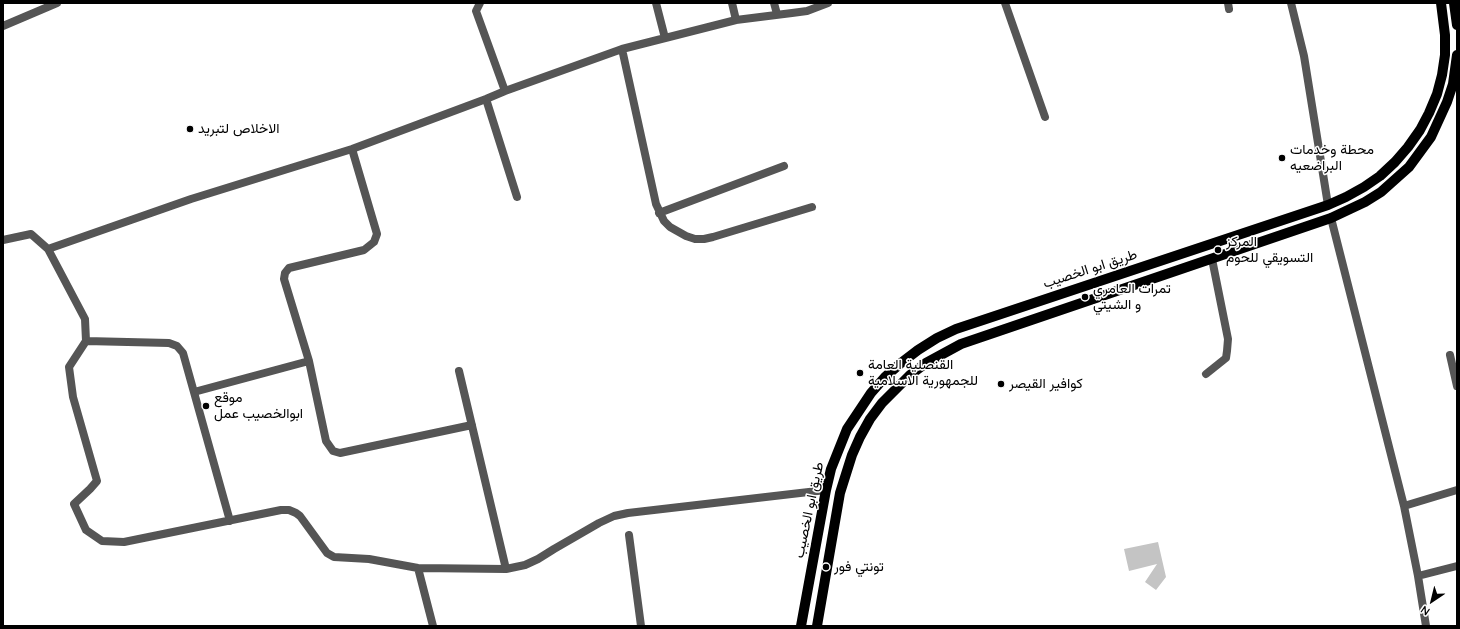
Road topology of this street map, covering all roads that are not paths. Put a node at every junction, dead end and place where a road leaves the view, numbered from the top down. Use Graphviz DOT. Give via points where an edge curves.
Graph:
graph roads {
  1 [pos="57,3"];
  2 [pos="480,3"];
  3 [pos="656,3"];
  4 [pos="732,3"];
  5 [pos="774,3"];
  6 [pos="828,3"];
  7 [pos="1005,3"];
  8 [pos="1291,3"];
  9 [pos="1442,3"];
  10 [pos="1454,3"];
  11 [pos="777,14"];
  12 [pos="736,20"];
  13 [pos="1457,25"];
  14 [pos="3,26"];
  15 [pos="665,38"];
  16 [pos="622,49"];
  17 [pos="1457,55"];
  18 [pos="505,91"];
  19 [pos="486,99"];
  20 [pos="1045,117"];
  21 [pos="352,149"];
  22 [pos="784,166"];
  23 [pos="517,197"];
  24 [pos="1328,205"];
  25 [pos="812,207"];
  26 [pos="659,213"];
  27 [pos="1331,218"];
  28 [pos="3,240"];
  29 [pos="48,249"];
  30 [pos="1212,259"];
  31 [pos="86,341"];
  32 [pos="1450,354"];
  33 [pos="309,360"];
  34 [pos="459,371"];
  35 [pos="1206,374"];
  36 [pos="1457,386"];
  37 [pos="194,392"];
  38 [pos="472,425"];
  39 [pos="826,490"];
  40 [pos="1457,490"];
  41 [pos="1404,506"];
  42 [pos="230,521"];
  43 [pos="629,535"];
  44 [pos="1457,566"];
  45 [pos="418,568"];
  46 [pos="506,569"];
  47 [pos="1418,576"];
  48 [pos="433,626"];
  49 [pos="641,626"];
  50 [pos="801,626"];
  51 [pos="817,626"];
  52 [pos="1426,626"];
  1 -- 14 [label="street"];
  2 -- 18 [label="street" via="476,10"];
  3 -- 15 [label="street"];
  4 -- 12 [label="street"];
  5 -- 11 [label="street"];
  6 -- 11 [label="street" via="807,10"];
  7 -- 20 [label="street"];
  8 -- 24 [label="street" via="1304,56"];
  9 -- 24 [label="main road, طريق ابو الخصيب" via="1445,35 1442,75 1420,130 1404,152 1380,176"];
  10 -- 13 [label="main road"];
  11 -- 12 [label="street"];
  12 -- 15 [label="street"];
  15 -- 16 [label="street"];
  16 -- 18 [label="street"];
  16 -- 26 [label="street"];
  17 -- 27 [label="main road, طريق ابو الخصيب" via="1447,102 1421,152 1409,167 1381,192 1349,211"];
  18 -- 19 [label="street"];
  19 -- 21 [label="street"];
  19 -- 23 [label="street"];
  21 -- 29 [label="street" via="191,199"];
  21 -- 33 [label="street" via="377,234 374,242 364,250 289,268 285,273 284,279"];
  22 -- 26 [label="street"];
  24 -- 39 [label="main road, طريق ابو الخصيب" via="976,321 937,338 896,367 871,393 847,429 831,469"];
  25 -- 26 [label="street" via="704,239 695,239 678,233"];
  27 -- 30 [label="main road, طريق ابو الخصيب"];
  27 -- 41 [label="street"];
  28 -- 29 [label="street" via="31,234"];
  29 -- 31 [label="street" via="85,319"];
  30 -- 35 [label="street" via="1228,339 1226,358"];
  30 -- 51 [label="main road, طريق ابو الخصيب" via="961,344 926,363 895,388 867,425 845,474"];
  31 -- 37 [label="street" via="169,343 178,346 183,353"];
  31 -- 42 [label="street" via="69,367 73,397 97,481 74,504 86,530 102,541 124,542"];
  32 -- 36 [label="street"];
  33 -- 37 [label="street"];
  33 -- 38 [label="street" via="326,441 333,451 340,453"];
  34 -- 38 [label="street"];
  37 -- 42 [label="street"];
  38 -- 46 [label="street"];
  39 -- 46 [label="street" via="621,515 599,523 538,560"];
  39 -- 50 [label="main road, طريق ابو الخصيب"];
  40 -- 41 [label="street"];
  41 -- 47 [label="street"];
  42 -- 45 [label="street" via="289,510 300,516 327,553 334,557 369,559"];
  43 -- 49 [label="street"];
  44 -- 47 [label="street"];
  45 -- 46 [label="street"];
  45 -- 48 [label="street"];
  47 -- 52 [label="street"];
}
